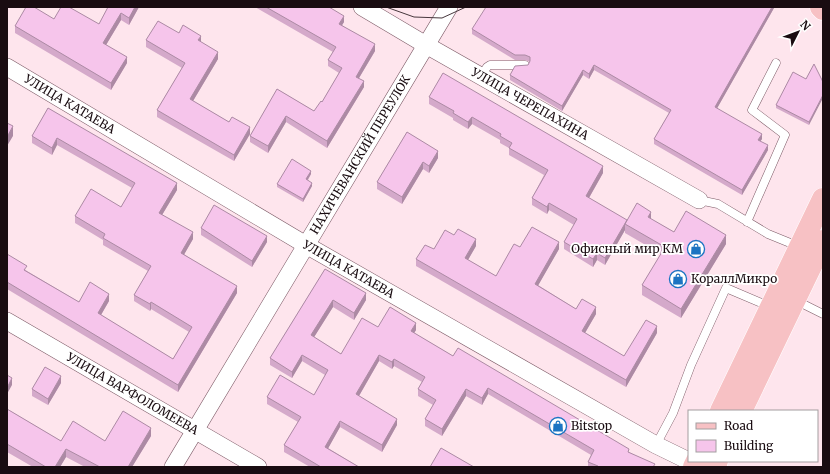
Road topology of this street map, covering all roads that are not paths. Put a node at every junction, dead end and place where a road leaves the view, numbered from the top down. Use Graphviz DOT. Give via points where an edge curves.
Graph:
graph roads {
  1 [pos="362,7"];
  2 [pos="449,7"];
  3 [pos="426,45"];
  4 [pos="776,63"];
  5 [pos="525,65"];
  6 [pos="7,67"];
  7 [pos="482,76"];
  8 [pos="823,199"];
  9 [pos="698,200"];
  10 [pos="747,222"];
  11 [pos="823,241"];
  12 [pos="306,244"];
  13 [pos="801,247"];
  14 [pos="794,300"];
  15 [pos="772,307"];
  16 [pos="823,314"];
  17 [pos="7,320"];
  18 [pos="721,410"];
  19 [pos="741,410"];
  20 [pos="196,430"];
  21 [pos="656,445"];
  22 [pos="688,460"];
  23 [pos="713,462"];
  24 [pos="700,465"];
  25 [pos="173,467"];
  26 [pos="258,467"];
  1 -- 3 [label="street, УЛИЦА ЧЕРЕПАХИНА"];
  2 -- 3 [label="street, НАХИЧЕВАНСКИЙ ПЕРЕУЛОК"];
  3 -- 7 [label="street, УЛИЦА ЧЕРЕПАХИНА"];
  3 -- 12 [label="street, НАХИЧЕВАНСКИЙ ПЕРЕУЛОК"];
  4 -- 10 [label="lane" via="752,110 785,135"];
  5 -- 7 [label="lane" via="490,65"];
  6 -- 12 [label="street, УЛИЦА КАТАЕВА"];
  7 -- 9 [label="street, УЛИЦА ЧЕРЕПАХИНА"];
  8 -- 13 [label="main road"];
  9 -- 10 [label="lane" via="718,204"];
  10 -- 13 [label="lane" via="768,234"];
  11 -- 14 [label="main road"];
  12 -- 20 [label="street, НАХИЧЕВАНСКИЙ ПЕРЕУЛОК"];
  12 -- 21 [label="street, УЛИЦА КАТАЕВА"];
  13 -- 15 [label="main road"];
  14 -- 16 [label="lane"];
  14 -- 19 [label="main road"];
  15 -- 18 [label="main road"];
  15 -- 21 [label="lane" via="726,288 691,365 673,413"];
  17 -- 20 [label="street, УЛИЦА ВАРФОЛОМЕЕВА"];
  20 -- 25 [label="street, НАХИЧЕВАНСКИЙ ПЕРЕУЛОК"];
  20 -- 26 [label="street, УЛИЦА ВАРФОЛОМЕЕВА"];
  21 -- 22 [label="street, УЛИЦА КАТАЕВА"];
  23 -- 24 [label="main road"];
}
